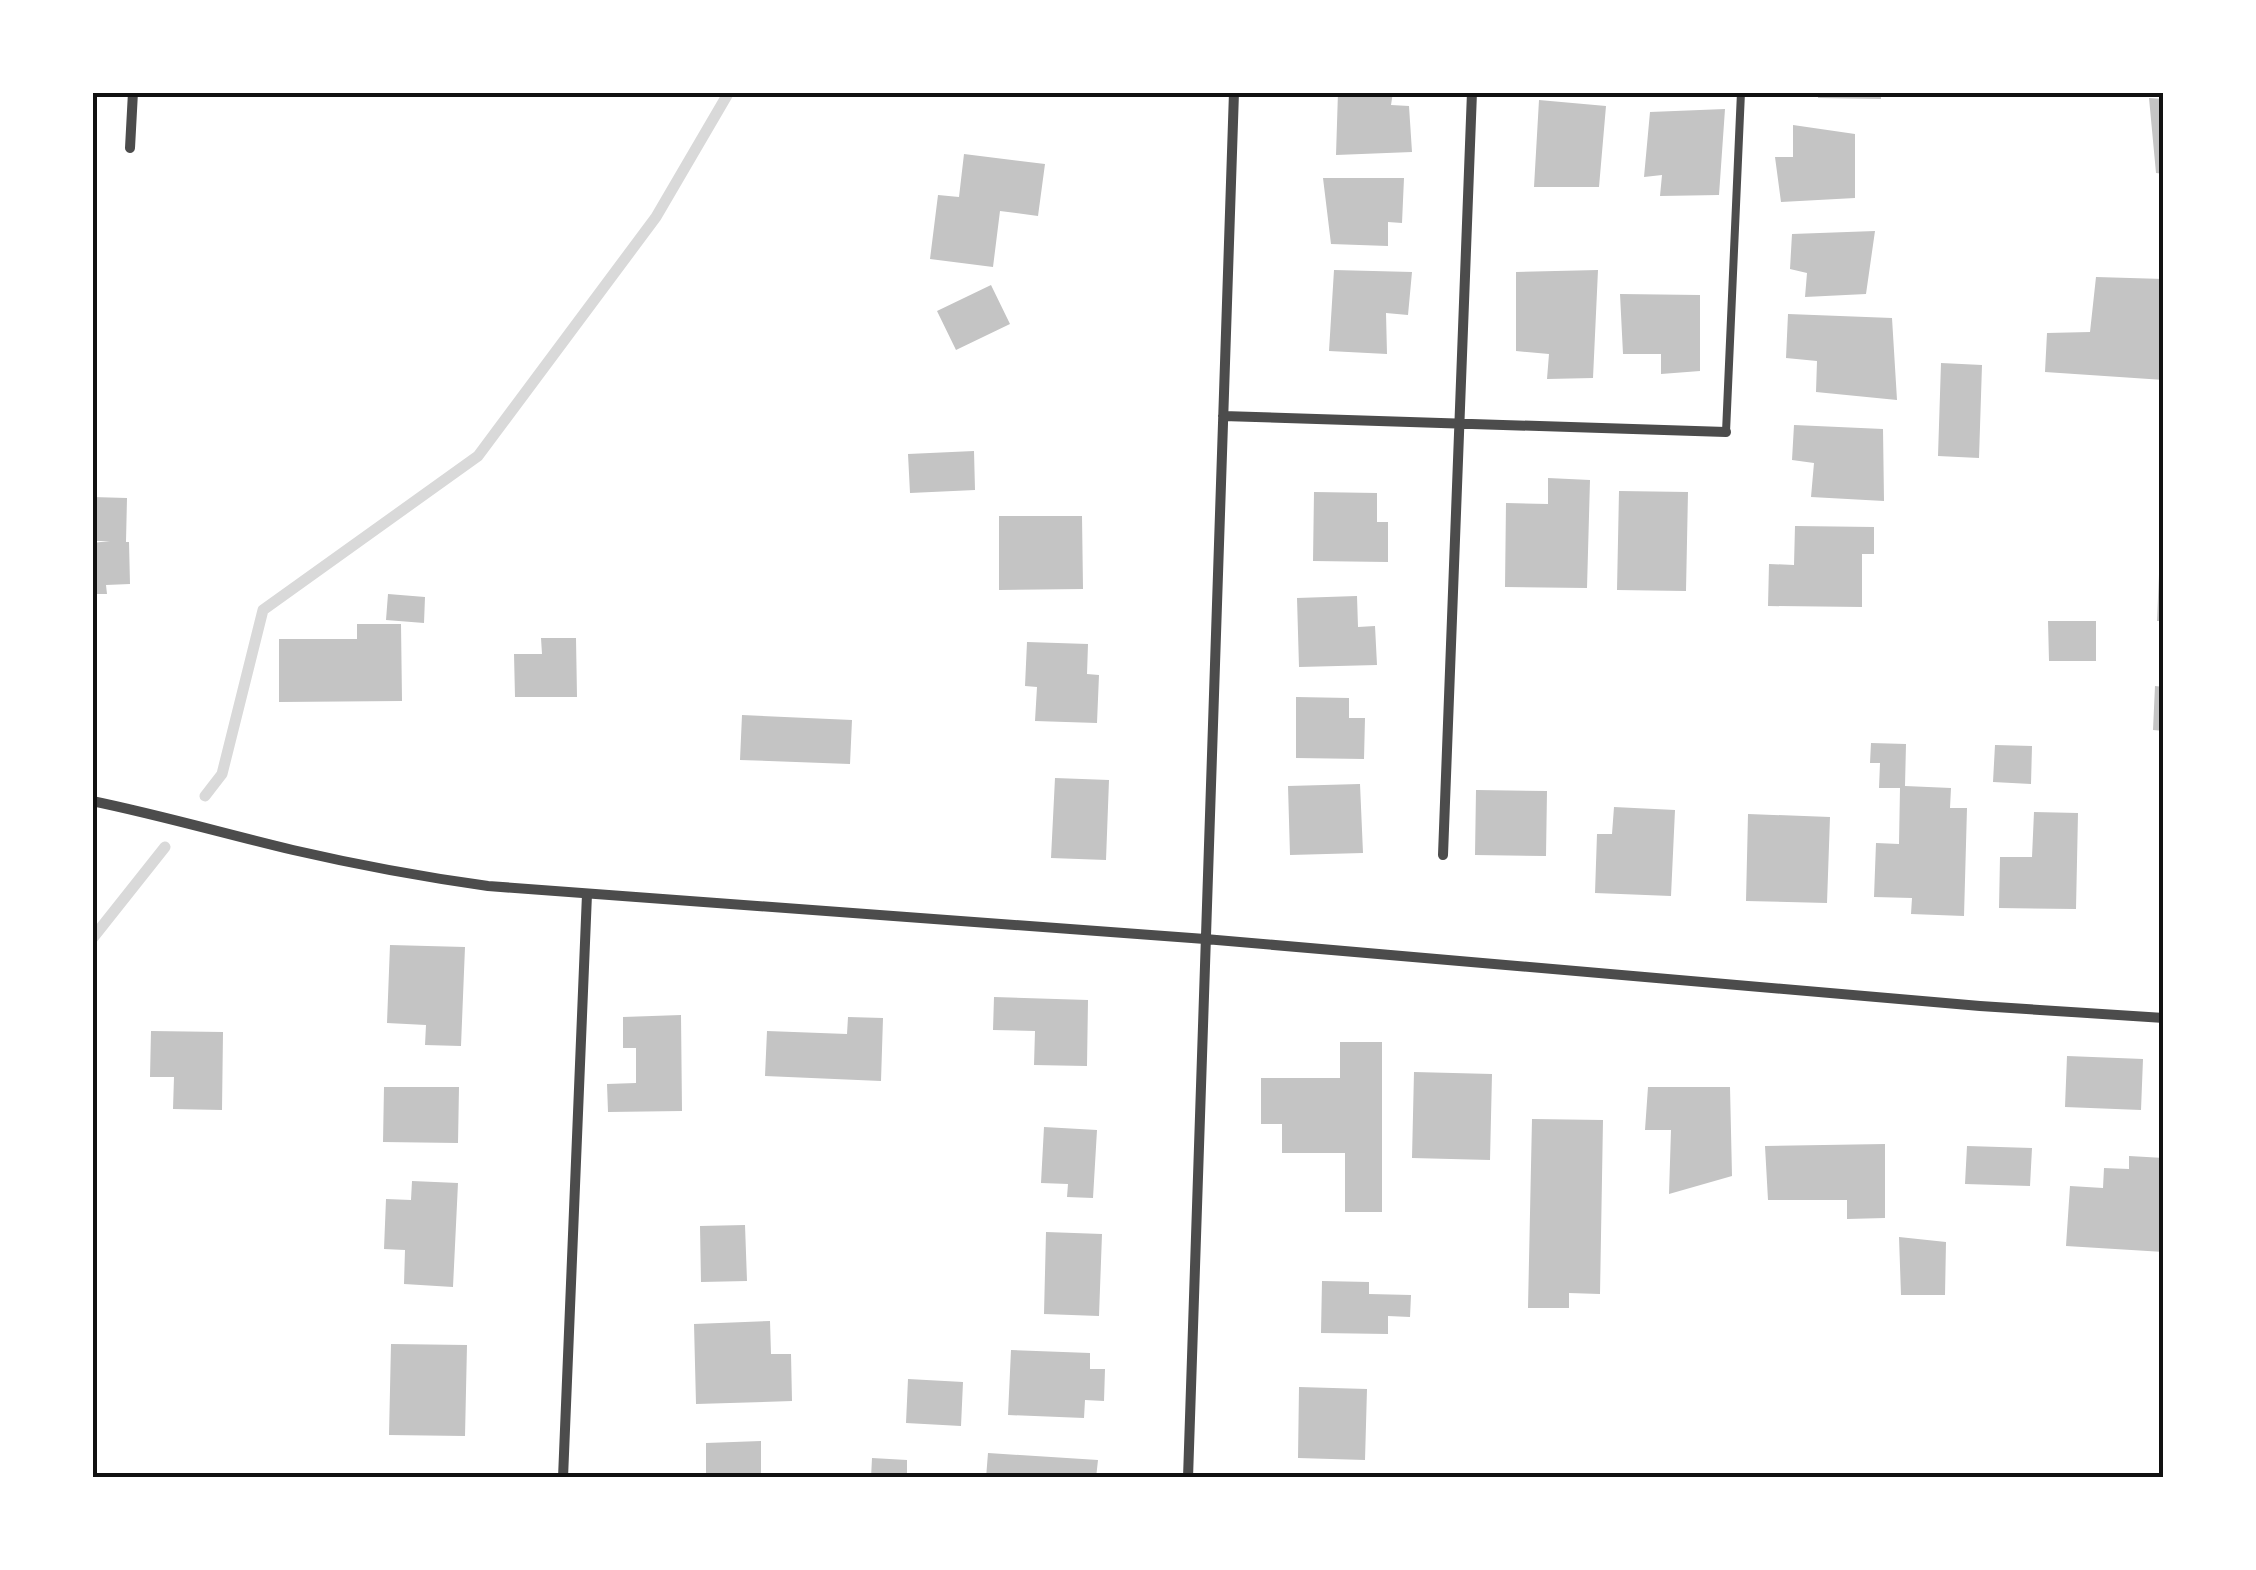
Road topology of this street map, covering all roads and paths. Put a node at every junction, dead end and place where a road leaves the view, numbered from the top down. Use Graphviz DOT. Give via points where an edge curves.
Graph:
graph roads {
  1 [pos="134,92"];
  2 [pos="1234,92"];
  3 [pos="1472,92"];
  4 [pos="1740,92"];
  5 [pos="130,148"];
  6 [pos="1223,416"];
  7 [pos="1460,422"];
  8 [pos="1726,432"];
  9 [pos="92,801"];
  10 [pos="1444,855"];
  11 [pos="587,894"];
  12 [pos="1206,939"];
  13 [pos="2164,1018"];
  14 [pos="563,1478"];
  15 [pos="1188,1478"];
  1 -- 5 [label="street"];
  2 -- 6 [label="street"];
  3 -- 7 [label="street"];
  4 -- 8 [label="lane"];
  6 -- 7 [label="street"];
  6 -- 12 [label="street"];
  7 -- 8 [label="street"];
  7 -- 10 [label="street"];
  9 -- 11 [label="street" via="402,874"];
  11 -- 12 [label="street"];
  11 -- 14 [label="street"];
  12 -- 13 [label="street"];
  12 -- 15 [label="street"];
}
